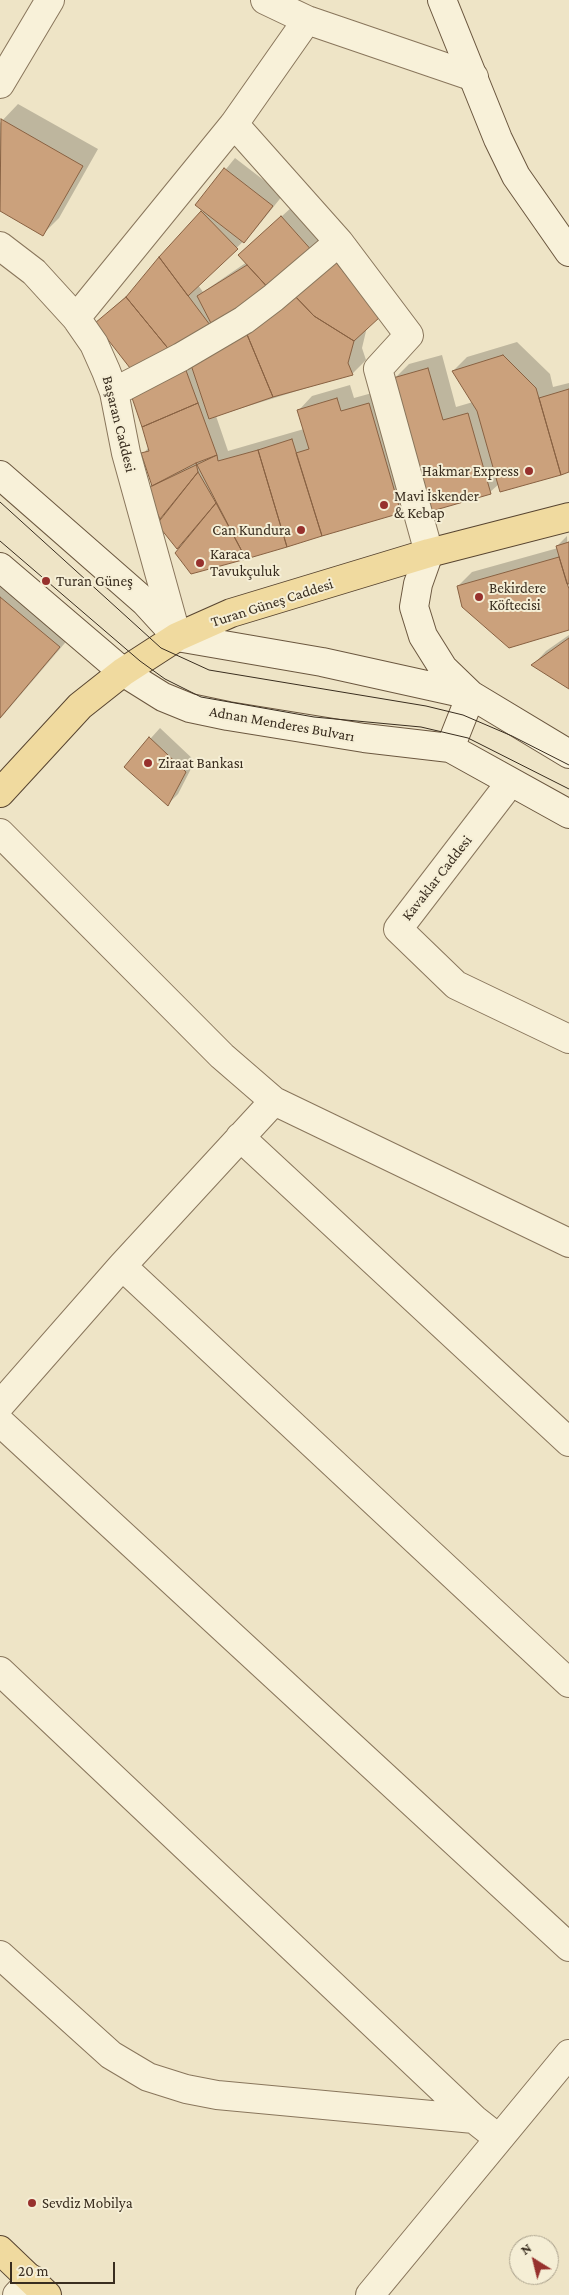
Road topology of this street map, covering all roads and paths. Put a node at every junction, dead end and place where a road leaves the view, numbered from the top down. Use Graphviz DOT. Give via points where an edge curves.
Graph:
graph roads {
  1 [pos="50,0"];
  2 [pos="265,0"];
  3 [pos="442,0"];
  4 [pos="307,20"];
  5 [pos="474,77"];
  6 [pos="0,84"];
  7 [pos="234,124"];
  8 [pos="338,242"];
  9 [pos="0,246"];
  10 [pos="569,252"];
  11 [pos="76,318"];
  12 [pos="114,392"];
  13 [pos="0,475"];
  14 [pos="569,518"];
  15 [pos="430,553"];
  16 [pos="0,567"];
  17 [pos="177,637"];
  18 [pos="123,672"];
  19 [pos="471,695"];
  20 [pos="450,748"];
  21 [pos="569,754"];
  22 [pos="510,783"];
  23 [pos="0,793"];
  24 [pos="569,814"];
  25 [pos="0,833"];
  26 [pos="569,1039"];
  27 [pos="274,1101"];
  28 [pos="240,1137"];
  29 [pos="569,1243"];
  30 [pos="122,1266"];
  31 [pos="0,1405"];
  32 [pos="0,1422"];
  33 [pos="569,1442"];
  34 [pos="0,1671"];
  35 [pos="569,1683"];
  36 [pos="569,1947"];
  37 [pos="0,1955"];
  38 [pos="569,2054"];
  39 [pos="474,2119"];
  40 [pos="498,2138"];
  41 [pos="0,2250"];
  42 [pos="32,2290"];
  43 [pos="370,2295"];
  1 -- 6 [label="street"];
  2 -- 4 [label="street"];
  3 -- 5 [label="street"];
  4 -- 5 [label="street"];
  4 -- 7 [label="street"];
  5 -- 10 [label="street" via="516,176"];
  7 -- 8 [label="street"];
  7 -- 11 [label="street"];
  8 -- 12 [label="street" via="244,320"];
  8 -- 15 [label="street" via="409,335 378,369"];
  9 -- 11 [label="street, Başaran Caddesi" via="34,272"];
  11 -- 12 [label="street, Başaran Caddesi" via="94,344"];
  12 -- 17 [label="street, Başaran Caddesi" via="126,453"];
  13 -- 17 [label="street" via="145,602"];
  14 -- 15 [label="main road, Turan Güneş Caddesi"];
  15 -- 17 [label="main road, Turan Güneş Caddesi" via="231,613"];
  15 -- 19 [label="street" via="418,584 414,607 423,636 443,668"];
  16 -- 18 [label="street, Adnan Menderes Bulvarı"];
  17 -- 18 [label="main road, Turan Güneş Caddesi"];
  17 -- 19 [label="street" via="322,662"];
  18 -- 20 [label="street, Adnan Menderes Bulvarı" via="163,697 190,708 364,738"];
  18 -- 23 [label="main road, Turan Güneş Caddesi" via="61,724"];
  19 -- 20 [label="street"];
  19 -- 21 [label="street"];
  20 -- 22 [label="street, Adnan Menderes Bulvarı"];
  22 -- 24 [label="street, Adnan Menderes Bulvarı"];
  22 -- 26 [label="street, Kavaklar Caddesi" via="398,929 456,985"];
  25 -- 27 [label="street" via="222,1056"];
  27 -- 28 [label="street"];
  27 -- 29 [label="street"];
  28 -- 30 [label="street"];
  28 -- 33 [label="street"];
  30 -- 31 [label="street"];
  30 -- 35 [label="street"];
  32 -- 36 [label="street"];
  34 -- 39 [label="street"];
  37 -- 39 [label="street" via="111,2055 148,2077 216,2095"];
  38 -- 40 [label="street"];
  39 -- 40 [label="street"];
  40 -- 43 [label="street"];
  41 -- 42 [label="main road"];
}
